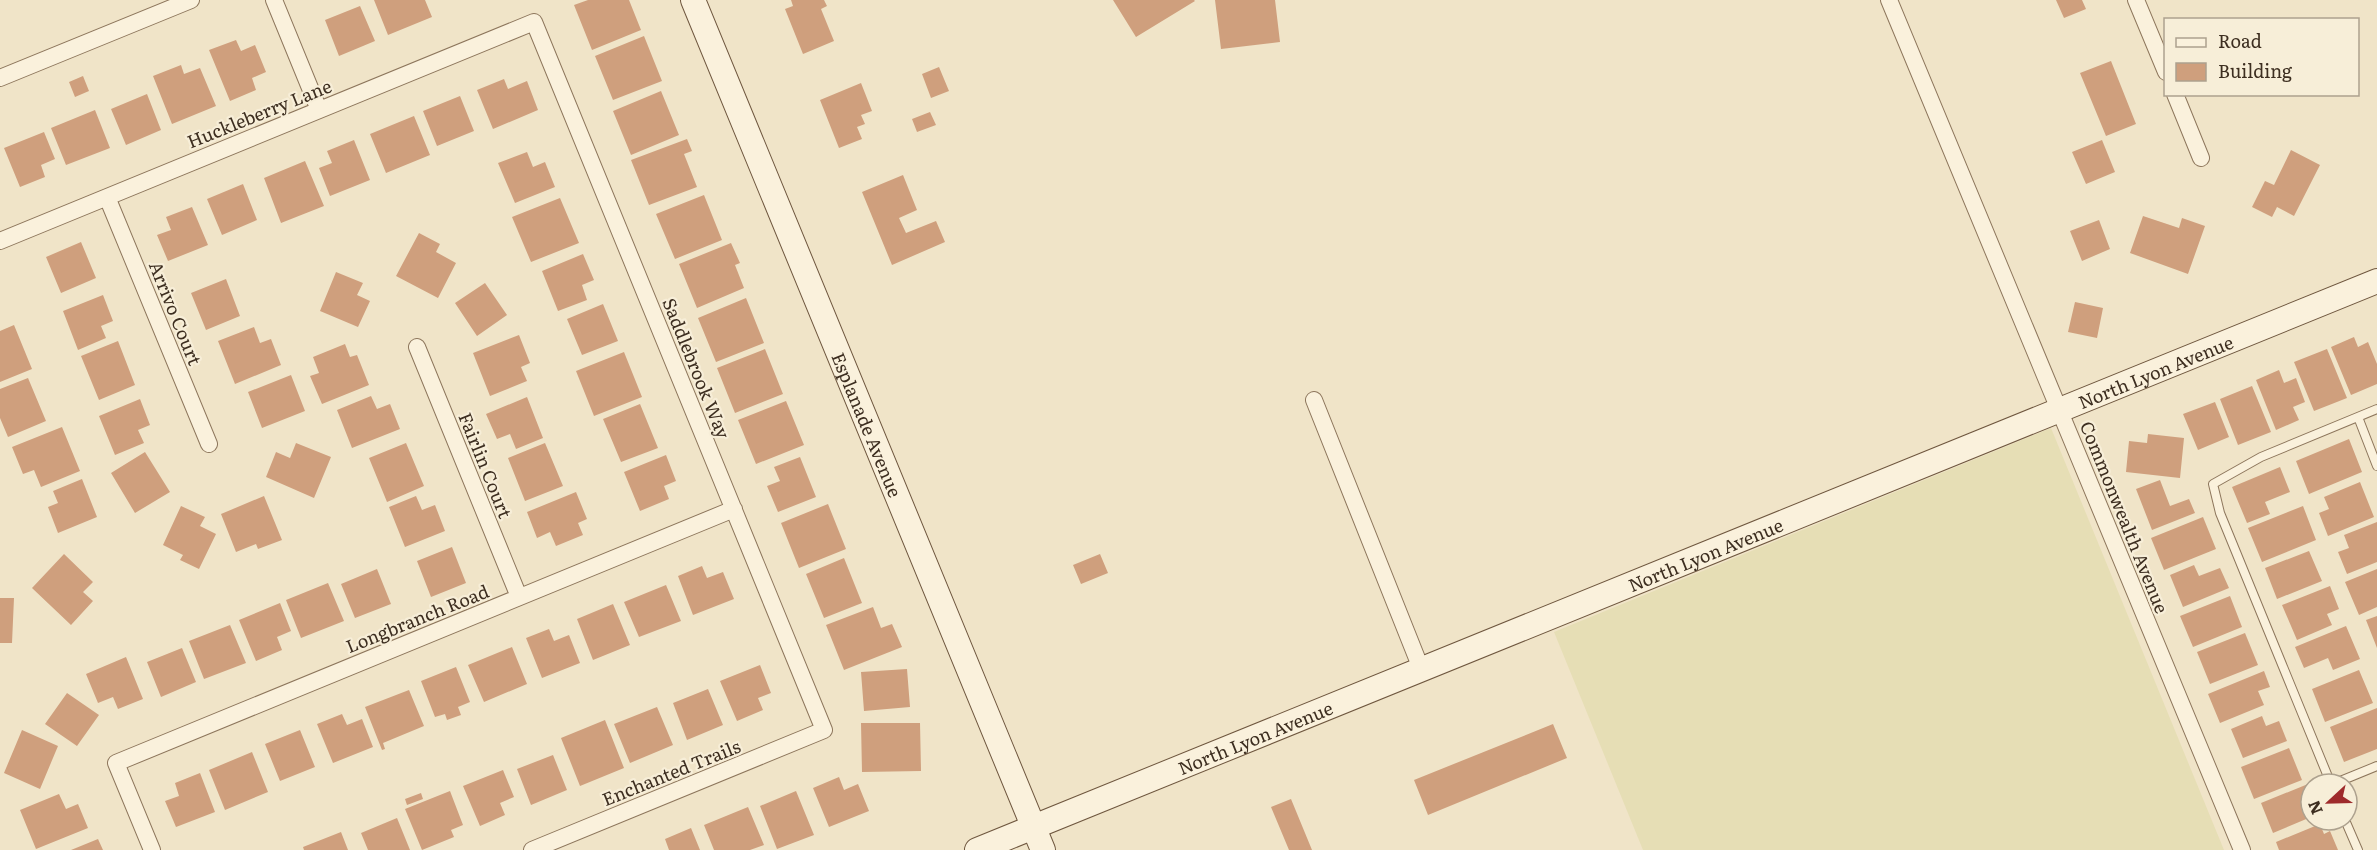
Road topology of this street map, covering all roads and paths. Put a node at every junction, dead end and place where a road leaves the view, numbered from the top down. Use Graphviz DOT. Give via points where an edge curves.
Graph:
graph roads {
  1 [pos="190,0"];
  2 [pos="274,0"];
  3 [pos="693,0"];
  4 [pos="1889,0"];
  5 [pos="2136,0"];
  6 [pos="534,22"];
  7 [pos="2164,67"];
  8 [pos="0,78"];
  9 [pos="2176,96"];
  10 [pos="319,110"];
  11 [pos="2201,158"];
  12 [pos="107,197"];
  13 [pos="0,241"];
  14 [pos="2377,281"];
  15 [pos="417,347"];
  16 [pos="1314,400"];
  17 [pos="2377,410"];
  18 [pos="2061,411"];
  19 [pos="2358,417"];
  20 [pos="209,444"];
  21 [pos="2377,466"];
  22 [pos="734,509"];
  23 [pos="519,597"];
  24 [pos="1422,670"];
  25 [pos="824,730"];
  26 [pos="2377,766"];
  27 [pos="2327,772"];
  28 [pos="2359,773"];
  29 [pos="1033,828"];
  30 [pos="2350,832"];
  31 [pos="152,850"];
  32 [pos="532,850"];
  33 [pos="977,850"];
  34 [pos="1043,850"];
  35 [pos="2242,850"];
  36 [pos="2358,850"];
  1 -- 8 [label="street"];
  2 -- 10 [label="street"];
  3 -- 29 [label="street, Esplanade Avenue"];
  4 -- 18 [label="street, Commonwealth Avenue"];
  5 -- 7 [label="street"];
  6 -- 10 [label="street, Huckleberry Lane"];
  6 -- 22 [label="street, Saddlebrook Way"];
  9 -- 11 [label="street"];
  10 -- 12 [label="street, Huckleberry Lane"];
  12 -- 13 [label="street, Huckleberry Lane"];
  12 -- 20 [label="street, Arrivo Court"];
  14 -- 18 [label="street, North Lyon Avenue"];
  15 -- 23 [label="street, Fairlin Court"];
  16 -- 24 [label="street"];
  17 -- 19 [label="lane"];
  18 -- 24 [label="street, North Lyon Avenue"];
  18 -- 35 [label="street, Commonwealth Avenue"];
  19 -- 21 [label="lane"];
  19 -- 27 [label="lane" via="2261,457 2213,484 2220,513"];
  22 -- 23 [label="street, Longbranch Road"];
  22 -- 25 [label="street, Saddlebrook Way"];
  23 -- 31 [label="street, Longbranch Road" via="116,763"];
  24 -- 29 [label="street, North Lyon Avenue"];
  25 -- 32 [label="street, Enchanted Trails"];
  26 -- 28 [label="lane"];
  29 -- 33 [label="street, North Lyon Avenue"];
  29 -- 34 [label="street, Esplanade Avenue"];
  30 -- 36 [label="lane"];
}
